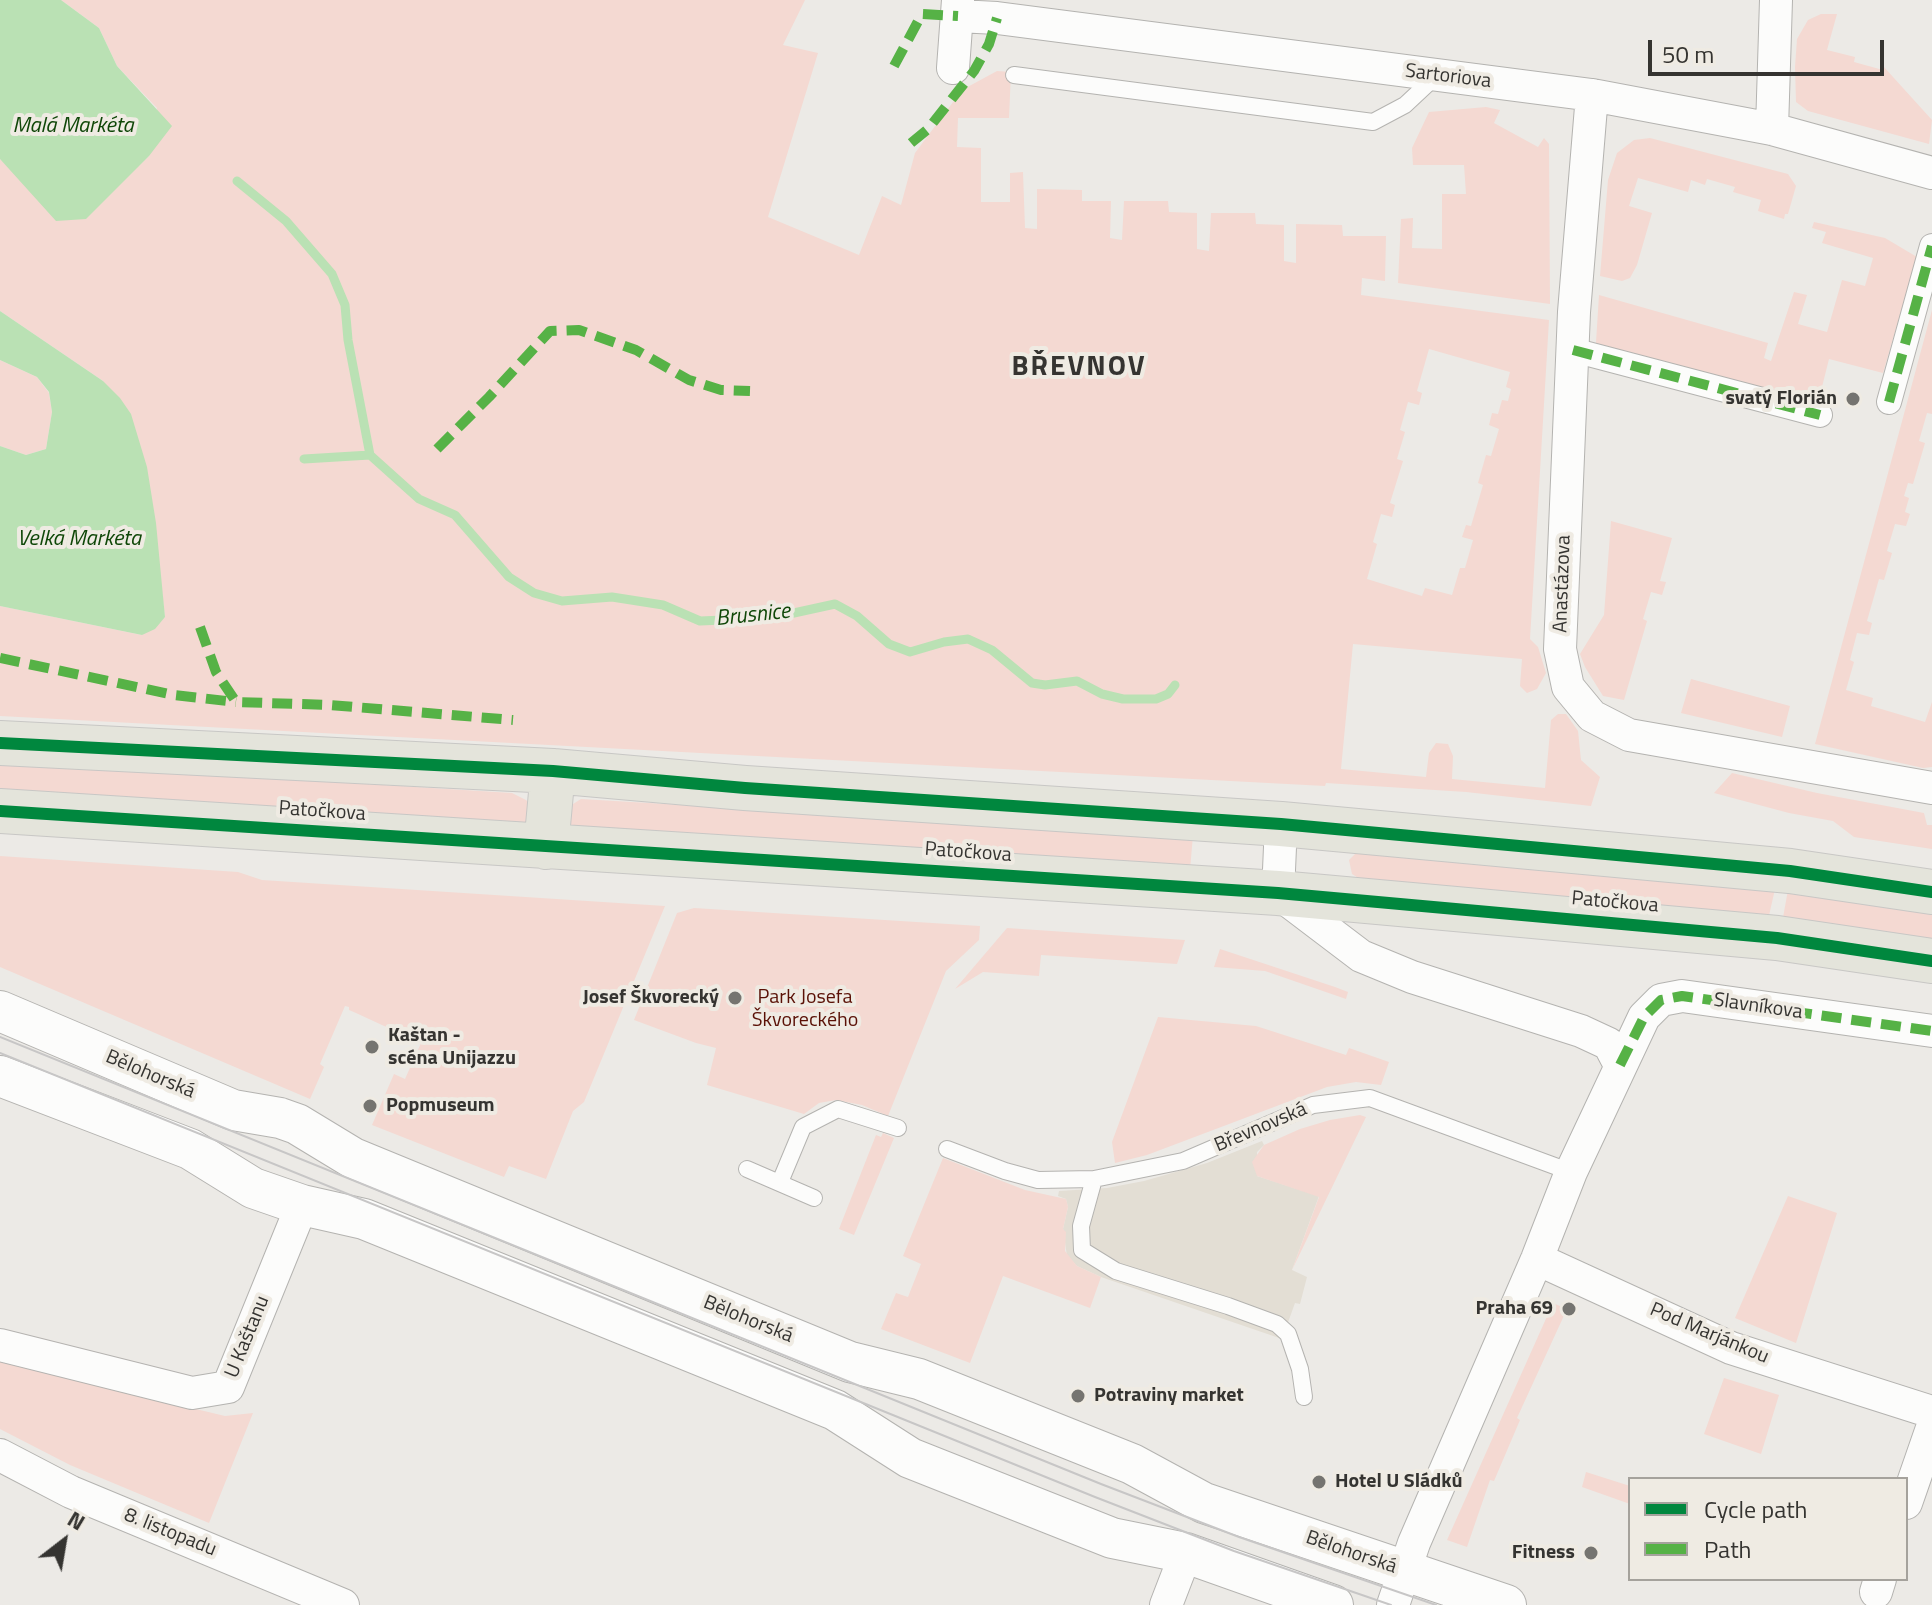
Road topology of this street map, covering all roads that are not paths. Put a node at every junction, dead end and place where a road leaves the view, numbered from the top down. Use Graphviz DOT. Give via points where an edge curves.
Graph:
graph roads {
  1 [pos="1776,0"];
  2 [pos="958,8"];
  3 [pos="953,68"];
  4 [pos="1014,75"];
  5 [pos="1437,75"];
  6 [pos="1592,95"];
  7 [pos="1772,129"];
  8 [pos="1932,173"];
  9 [pos="1932,246"];
  10 [pos="1573,350"];
  11 [pos="1889,402"];
  12 [pos="1820,415"];
  13 [pos="0,743"];
  14 [pos="553,771"];
  15 [pos="1932,788"];
  16 [pos="0,811"];
  17 [pos="1281,824"];
  18 [pos="546,847"];
  19 [pos="1932,892"];
  20 [pos="1278,893"];
  21 [pos="1932,961"];
  22 [pos="0,1011"];
  23 [pos="1932,1031"];
  24 [pos="1620,1065"];
  25 [pos="0,1076"];
  26 [pos="898,1128"];
  27 [pos="947,1149"];
  28 [pos="747,1169"];
  29 [pos="1571,1172"];
  30 [pos="1094,1179"];
  31 [pos="780,1182"];
  32 [pos="814,1198"];
  33 [pos="302,1205"];
  34 [pos="1537,1259"];
  35 [pos="0,1345"];
  36 [pos="1304,1397"];
  37 [pos="1932,1412"];
  38 [pos="1932,1428"];
  39 [pos="0,1455"];
  40 [pos="1908,1497"];
  41 [pos="1186,1553"];
  42 [pos="1399,1588"];
  43 [pos="343,1605"];
  44 [pos="1166,1605"];
  45 [pos="1333,1605"];
  46 [pos="1506,1605"];
  1 -- 7 [label="street"];
  2 -- 3 [label="street"];
  2 -- 5 [label="street, Sartoriova" via="997,18"];
  4 -- 5 [label="lane" via="1373,122 1405,105"];
  5 -- 6 [label="street, Sartoriova"];
  6 -- 7 [label="street, Sartoriova"];
  6 -- 10 [label="street, Anastázova"];
  7 -- 8 [label="street, Sartoriova"];
  9 -- 11 [label="street"];
  10 -- 12 [label="street"];
  10 -- 15 [label="street, Anastázova" via="1560,649 1568,687 1576,697 1592,716 1629,735"];
  13 -- 14 [label="main road"];
  14 -- 17 [label="main road"];
  14 -- 18 [label="main road"];
  16 -- 18 [label="main road, Patočkova"];
  17 -- 19 [label="main road" via="1790,871"];
  17 -- 20 [label="street"];
  18 -- 20 [label="main road, Patočkova"];
  20 -- 21 [label="main road, Patočkova" via="1777,938"];
  20 -- 24 [label="street" via="1361,956 1581,1031 1609,1044"];
  22 -- 42 [label="street, Bělohorská" via="233,1110 297,1124 353,1158 850,1362 938,1387 1132,1464 1204,1503"];
  23 -- 24 [label="street, Slavníkova" via="1682,996 1661,1000 1644,1017"];
  24 -- 29 [label="street"];
  25 -- 33 [label="street" via="190,1149 253,1188"];
  26 -- 31 [label="lane" via="838,1109 803,1127"];
  27 -- 30 [label="lane, Břevnovská" via="1038,1180"];
  28 -- 31 [label="lane"];
  29 -- 30 [label="lane, Břevnovská" via="1370,1098 1313,1105 1183,1161"];
  29 -- 34 [label="street"];
  30 -- 36 [label="lane" via="1081,1226 1082,1250 1116,1271 1277,1324 1288,1334"];
  31 -- 32 [label="lane"];
  33 -- 35 [label="street, U Kaštanu" via="228,1387 192,1393"];
  33 -- 41 [label="street" via="364,1219 821,1404 900,1454 1112,1538"];
  34 -- 37 [label="street, Pod Marjánkou" via="1731,1348"];
  34 -- 42 [label="street"];
  38 -- 40 [label="street"];
  39 -- 43 [label="street, 8. listopadu" via="71,1492"];
  41 -- 44 [label="street"];
  41 -- 45 [label="street"];
  42 -- 46 [label="street, Bělohorská"];
}
